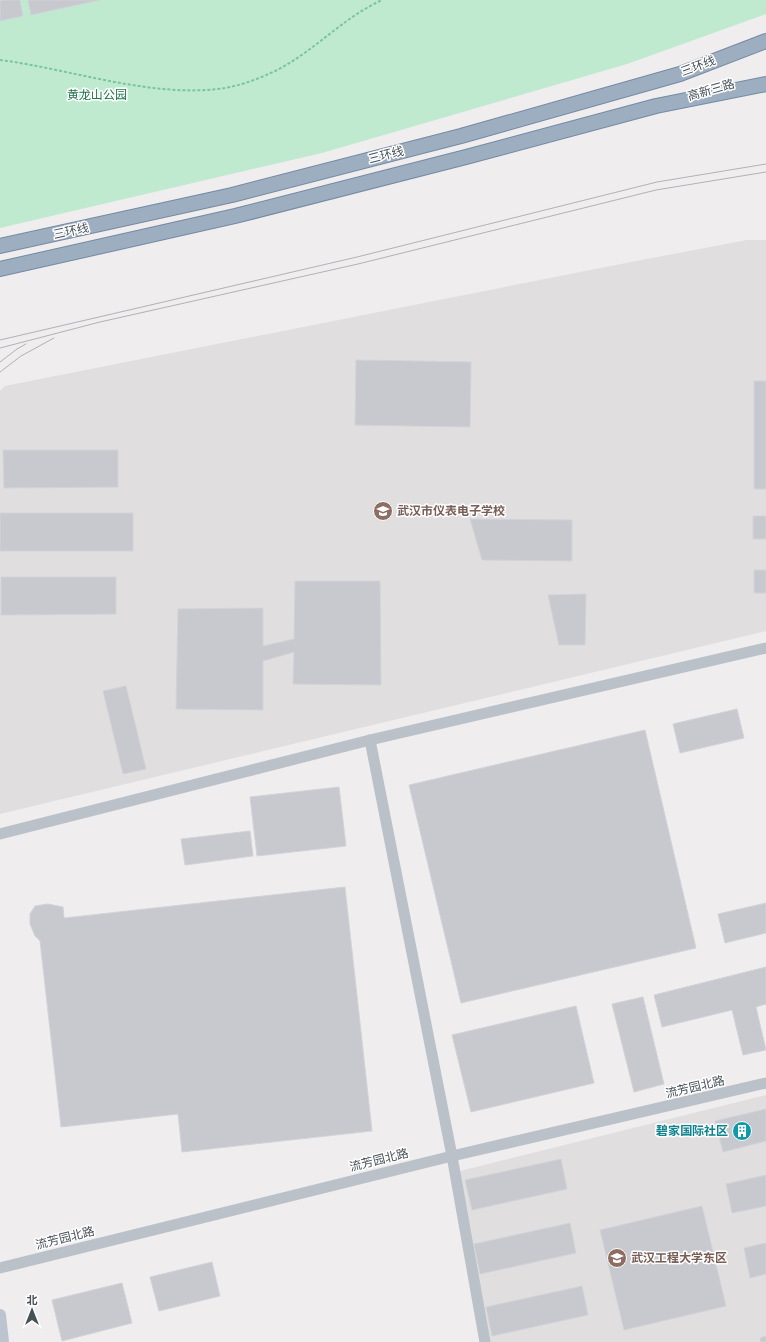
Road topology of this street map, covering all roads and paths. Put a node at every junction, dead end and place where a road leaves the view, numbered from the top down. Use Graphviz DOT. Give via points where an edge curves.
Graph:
graph roads {
  1 [pos="382,0"];
  2 [pos="766,40"];
  3 [pos="766,48"];
  4 [pos="0,60"];
  5 [pos="680,74"];
  6 [pos="766,74"];
  7 [pos="766,84"];
  8 [pos="656,106"];
  9 [pos="0,246"];
  10 [pos="0,270"];
  11 [pos="766,648"];
  12 [pos="370,740"];
  13 [pos="0,834"];
  14 [pos="766,1084"];
  15 [pos="452,1156"];
  16 [pos="0,1268"];
  17 [pos="0,1315"];
  18 [pos="3,1342"];
  19 [pos="485,1342"];
  1 -- 4 [label="path" via="275,71 253,81 224,88 192,90 134,85"];
  2 -- 5 [label="highway, 三环线"];
  3 -- 5 [label="highway, 高新三路"];
  5 -- 9 [label="highway, 三环线" via="461,136 232,195"];
  6 -- 8 [label="highway, 高新三路"];
  7 -- 8 [label="highway, 三环线"];
  8 -- 10 [label="highway, 三环线" via="235,216"];
  11 -- 12 [label="street"];
  12 -- 13 [label="street"];
  12 -- 15 [label="street"];
  14 -- 15 [label="street, 流芳园北路"];
  15 -- 16 [label="street, 流芳园北路"];
  15 -- 19 [label="street"];
  17 -- 18 [label="main road"];
}
